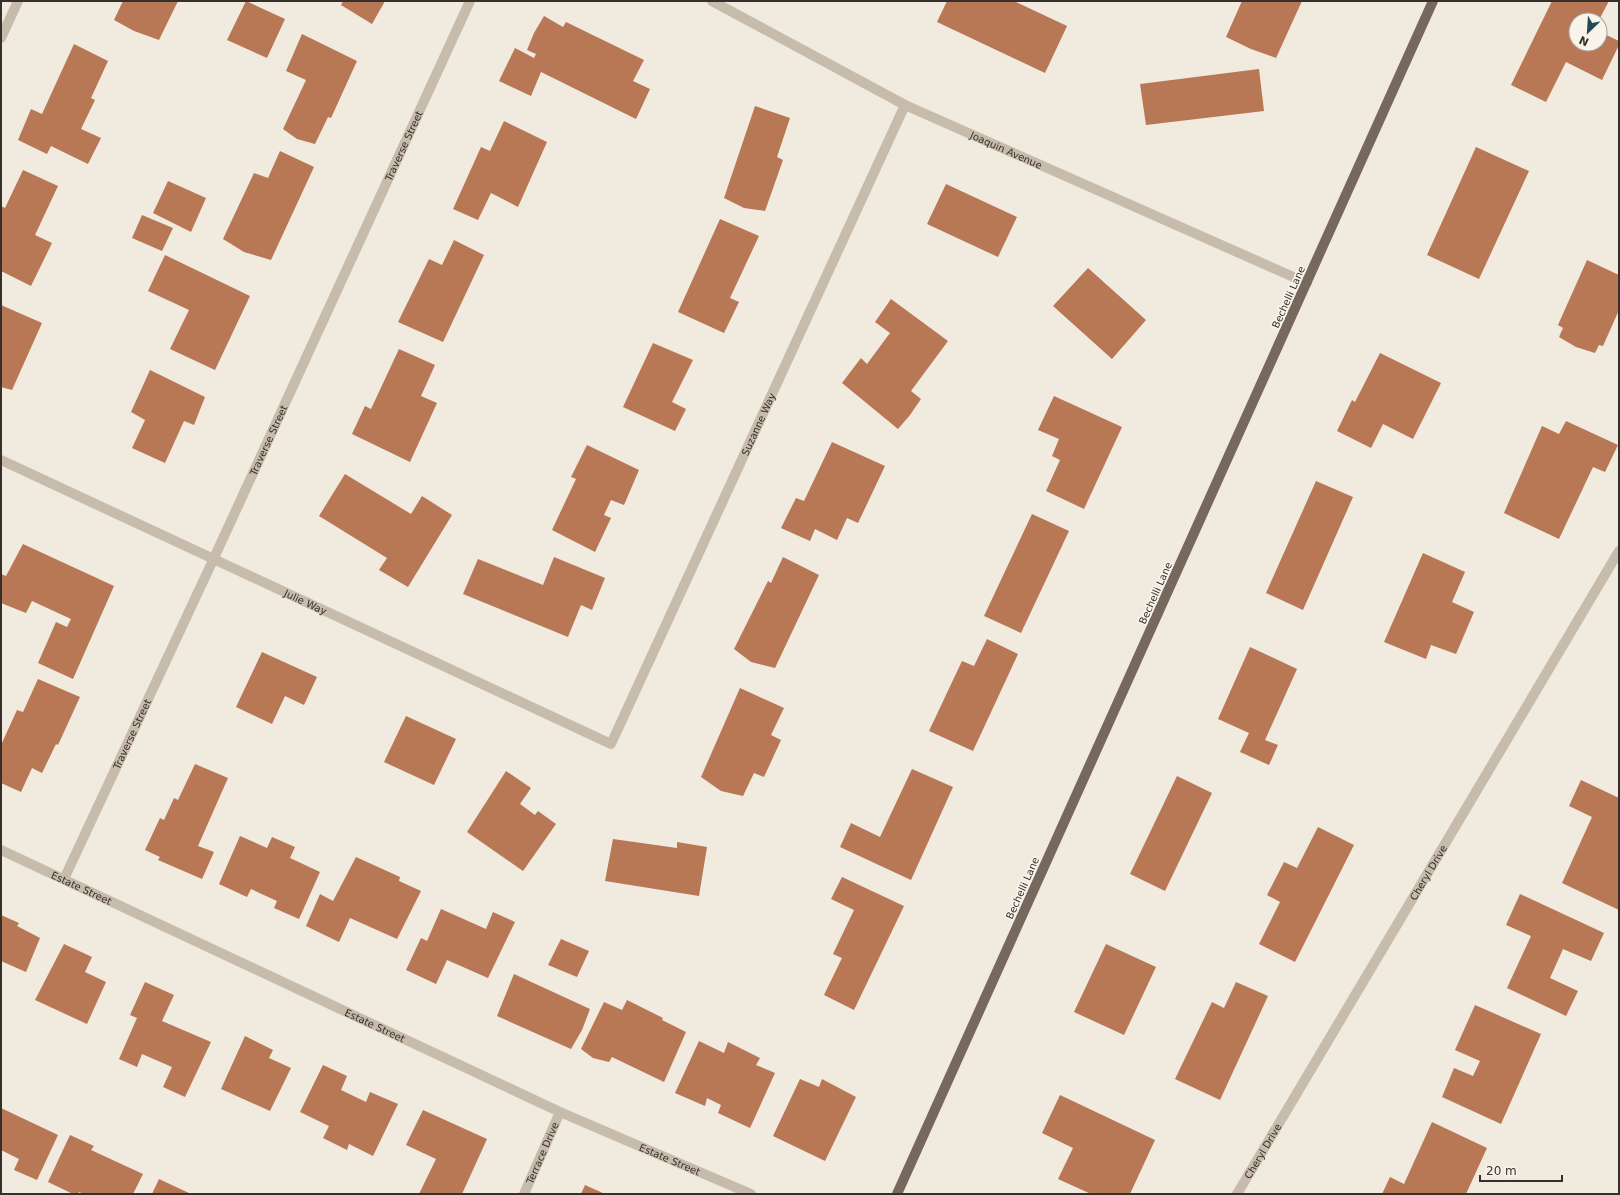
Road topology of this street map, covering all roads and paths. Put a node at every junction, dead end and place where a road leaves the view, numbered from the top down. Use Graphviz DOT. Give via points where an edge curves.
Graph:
graph roads {
  1 [pos="18,1"];
  2 [pos="470,1"];
  3 [pos="712,1"];
  4 [pos="1433,1"];
  5 [pos="1,38"];
  6 [pos="905,105"];
  7 [pos="1308,283"];
  8 [pos="1,460"];
  9 [pos="1619,551"];
  10 [pos="214,558"];
  11 [pos="611,744"];
  12 [pos="1,850"];
  13 [pos="64,879"];
  14 [pos="560,1112"];
  15 [pos="524,1194"];
  16 [pos="751,1194"];
  17 [pos="897,1194"];
  18 [pos="1237,1194"];
  1 -- 5 [label="street"];
  2 -- 10 [label="street, Traverse Street"];
  3 -- 6 [label="street, Joaquin Avenue"];
  4 -- 7 [label="main road, Bechelli Lane"];
  6 -- 7 [label="street, Joaquin Avenue"];
  6 -- 11 [label="street, Suzanne Way"];
  7 -- 17 [label="main road, Bechelli Lane"];
  8 -- 10 [label="street, Julie Way"];
  9 -- 18 [label="street, Cheryl Drive"];
  10 -- 11 [label="street, Julie Way"];
  10 -- 13 [label="street, Traverse Street"];
  12 -- 13 [label="street, Estate Street"];
  13 -- 14 [label="street, Estate Street"];
  14 -- 15 [label="street, Terrace Drive"];
  14 -- 16 [label="street, Estate Street"];
}
